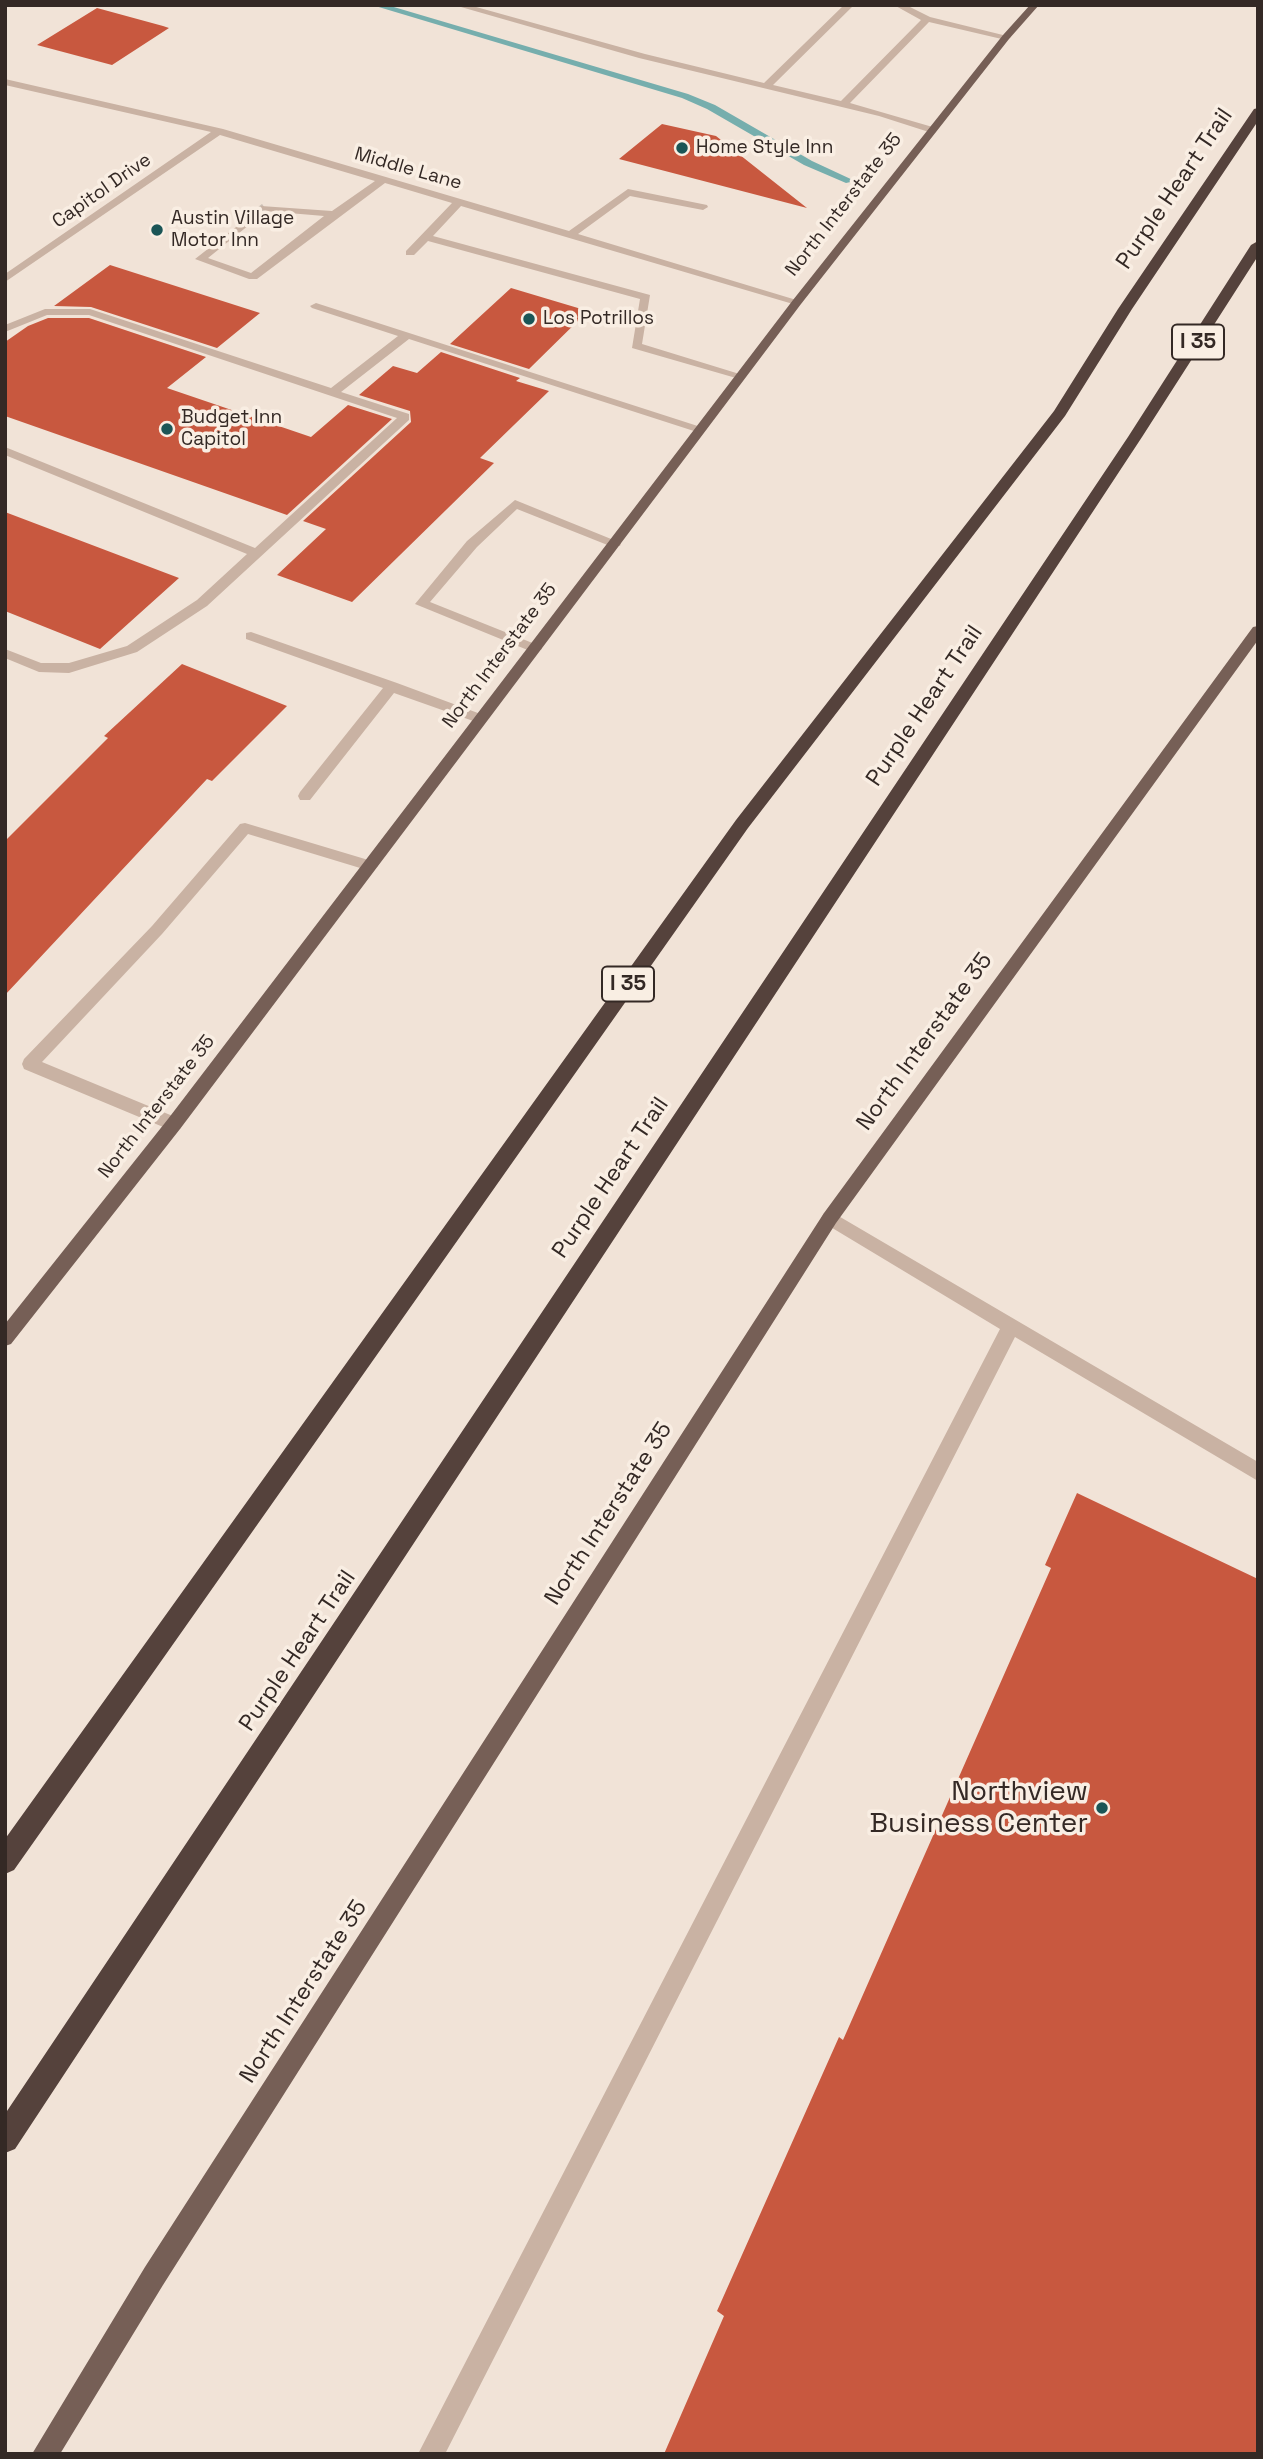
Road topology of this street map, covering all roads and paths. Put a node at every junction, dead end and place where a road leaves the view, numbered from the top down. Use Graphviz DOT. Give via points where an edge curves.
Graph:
graph roads {
  1 [pos="458,5"];
  2 [pos="850,5"];
  3 [pos="898,5"];
  4 [pos="1035,5"];
  5 [pos="927,19"];
  6 [pos="1006,37"];
  7 [pos="5,82"];
  8 [pos="766,86"];
  9 [pos="843,105"];
  10 [pos="1258,112"];
  11 [pos="932,130"];
  12 [pos="219,131"];
  13 [pos="383,180"];
  14 [pos="459,202"];
  15 [pos="703,206"];
  16 [pos="265,208"];
  17 [pos="334,214"];
  18 [pos="245,223"];
  19 [pos="569,234"];
  20 [pos="426,237"];
  21 [pos="1258,245"];
  22 [pos="410,253"];
  23 [pos="5,279"];
  24 [pos="797,302"];
  25 [pos="316,306"];
  26 [pos="5,329"];
  27 [pos="407,335"];
  28 [pos="740,376"];
  29 [pos="332,393"];
  30 [pos="701,429"];
  31 [pos="5,451"];
  32 [pos="615,543"];
  33 [pos="256,553"];
  34 [pos="1258,630"];
  35 [pos="251,636"];
  36 [pos="535,649"];
  37 [pos="5,653"];
  38 [pos="392,687"];
  39 [pos="481,719"];
  40 [pos="305,796"];
  41 [pos="370,866"];
  42 [pos="174,1124"];
  43 [pos="830,1218"];
  44 [pos="1011,1326"];
  45 [pos="5,1338"];
  46 [pos="1258,1472"];
  47 [pos="5,1861"];
  48 [pos="5,2138"];
  49 [pos="45,2454"];
  50 [pos="431,2454"];
  1 -- 8 [label="street"];
  2 -- 8 [label="street"];
  3 -- 5 [label="street"];
  4 -- 6 [label="main road, North Interstate 35"];
  5 -- 6 [label="street"];
  5 -- 9 [label="street"];
  6 -- 11 [label="main road, North Interstate 35"];
  7 -- 12 [label="street, Middle Lane"];
  8 -- 9 [label="street"];
  9 -- 11 [label="street"];
  10 -- 47 [label="highway, Purple Heart Trail / I 35" via="1060,413 742,824"];
  11 -- 24 [label="main road, North Interstate 35"];
  12 -- 13 [label="street, Middle Lane"];
  12 -- 23 [label="street, Capitol Drive"];
  13 -- 14 [label="street, Middle Lane"];
  13 -- 17 [label="street"];
  14 -- 19 [label="street, Middle Lane"];
  14 -- 20 [label="street"];
  15 -- 19 [label="street" via="628,192"];
  16 -- 17 [label="street"];
  17 -- 18 [label="street" via="253,277 200,259"];
  19 -- 24 [label="street, Middle Lane"];
  20 -- 22 [label="street"];
  20 -- 28 [label="street" via="646,297 636,346"];
  21 -- 48 [label="highway, Purple Heart Trail / I 35"];
  24 -- 28 [label="main road, North Interstate 35"];
  25 -- 27 [label="street"];
  26 -- 29 [label="street" via="46,312 90,312"];
  27 -- 29 [label="street"];
  27 -- 30 [label="street"];
  28 -- 30 [label="main road, North Interstate 35"];
  29 -- 33 [label="street" via="405,418"];
  30 -- 32 [label="main road, North Interstate 35"];
  31 -- 33 [label="street"];
  32 -- 36 [label="main road, North Interstate 35"];
  32 -- 36 [label="street" via="515,504 472,544 422,604"];
  33 -- 37 [label="street" via="202,603 132,649 69,668 39,667"];
  34 -- 43 [label="main road, North Interstate 35"];
  35 -- 38 [label="street"];
  36 -- 39 [label="main road, North Interstate 35"];
  38 -- 39 [label="street"];
  38 -- 40 [label="street"];
  39 -- 41 [label="main road, North Interstate 35"];
  41 -- 42 [label="main road, North Interstate 35"];
  41 -- 42 [label="street" via="245,828 157,930 30,1064"];
  42 -- 45 [label="main road, North Interstate 35"];
  43 -- 44 [label="street"];
  43 -- 49 [label="main road, North Interstate 35" via="161,2264"];
  44 -- 46 [label="street"];
  44 -- 50 [label="street"];
}
